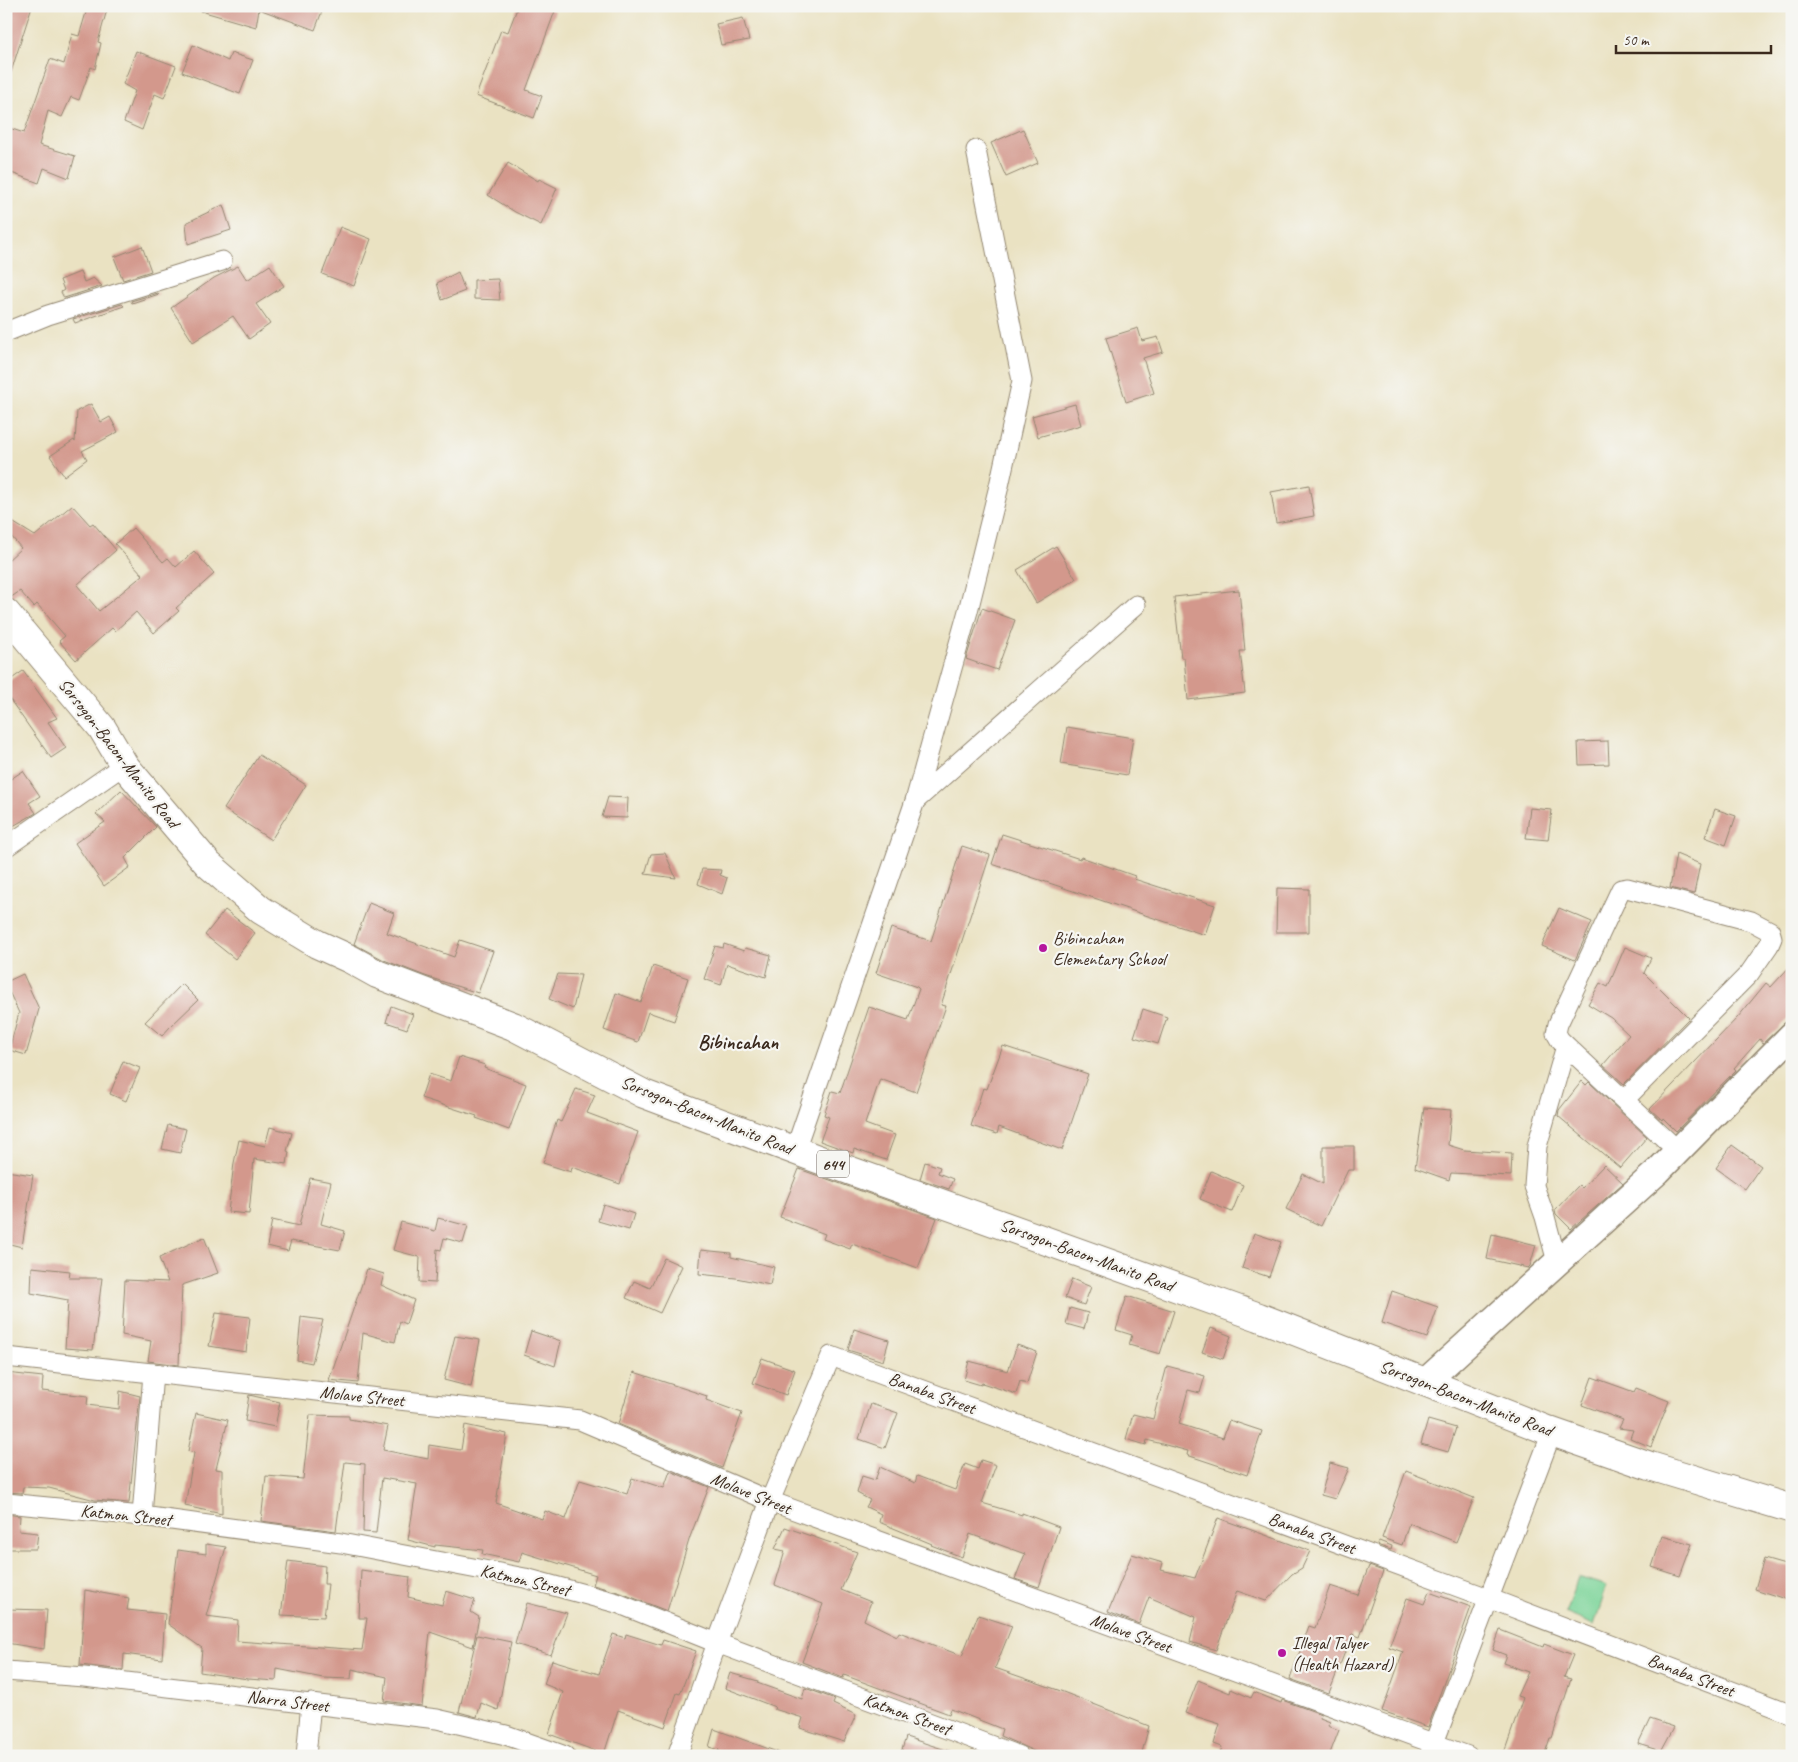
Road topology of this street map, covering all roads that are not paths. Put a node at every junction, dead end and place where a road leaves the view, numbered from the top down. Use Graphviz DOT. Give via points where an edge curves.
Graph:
graph roads {
  1 [pos="976,150"];
  2 [pos="222,261"];
  3 [pos="6,332"];
  4 [pos="1136,605"];
  5 [pos="6,613"];
  6 [pos="124,765"];
  7 [pos="915,801"];
  8 [pos="6,847"];
  9 [pos="1792,1035"];
  10 [pos="1566,1046"];
  11 [pos="1624,1100"];
  12 [pos="795,1150"];
  13 [pos="1678,1151"];
  14 [pos="1557,1262"];
  15 [pos="6,1357"];
  16 [pos="153,1373"];
  17 [pos="1424,1382"];
  18 [pos="1552,1432"];
  19 [pos="770,1501"];
  20 [pos="6,1503"];
  21 [pos="1792,1509"];
  22 [pos="142,1516"];
  23 [pos="1488,1598"];
  24 [pos="716,1643"];
  25 [pos="6,1671"];
  26 [pos="311,1704"];
  27 [pos="1792,1714"];
  28 [pos="1431,1750"];
  29 [pos="306,1756"];
  30 [pos="565,1756"];
  31 [pos="677,1756"];
  32 [pos="1019,1756"];
  33 [pos="1468,1756"];
  1 -- 7 [label="street" via="1022,381 968,611"];
  2 -- 3 [label="street" via="48,315"];
  4 -- 7 [label="street"];
  5 -- 6 [label="main road, Sorsogon-Bacon-Manito Road / 644" via="102,728"];
  6 -- 8 [label="street"];
  6 -- 12 [label="main road, Sorsogon-Bacon-Manito Road / 644" via="208,864 260,910 317,944 377,974 513,1026 644,1094"];
  7 -- 12 [label="street"];
  9 -- 13 [label="street"];
  10 -- 11 [label="street"];
  10 -- 11 [label="street" via="1556,1033 1558,1024 1622,889 1751,921 1770,931 1769,945 1748,974"];
  10 -- 14 [label="street" via="1537,1146 1534,1186"];
  11 -- 13 [label="street"];
  12 -- 17 [label="main road, Sorsogon-Bacon-Manito Road / 644" via="1259,1317"];
  13 -- 14 [label="street"];
  14 -- 17 [label="street"];
  15 -- 16 [label="street, Molave Street"];
  16 -- 19 [label="street, Molave Street" via="580,1420"];
  16 -- 22 [label="street"];
  17 -- 18 [label="main road, Sorsogon-Bacon-Manito Road / 644"];
  18 -- 21 [label="main road, Sorsogon-Bacon-Manito Road / 644" via="1659,1469"];
  18 -- 23 [label="street"];
  19 -- 23 [label="street, Banaba Street" via="831,1356"];
  19 -- 24 [label="street"];
  19 -- 28 [label="street, Molave Street"];
  20 -- 22 [label="street, Katmon Street"];
  22 -- 24 [label="street, Katmon Street" via="341,1543 525,1578 617,1603"];
  23 -- 27 [label="street, Banaba Street"];
  23 -- 28 [label="street"];
  24 -- 31 [label="street"];
  24 -- 32 [label="street, Katmon Street"];
  25 -- 26 [label="street, Narra Street"];
  26 -- 29 [label="street"];
  26 -- 30 [label="street, Narra Street" via="437,1719 506,1735"];
  28 -- 33 [label="street, Molave Street"];
}
